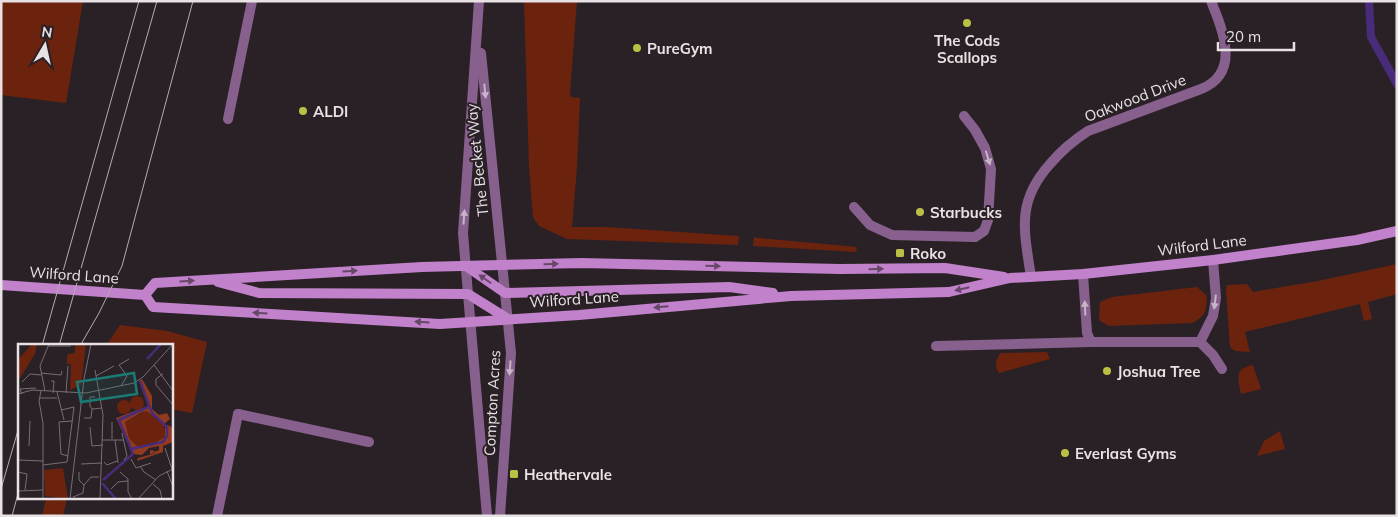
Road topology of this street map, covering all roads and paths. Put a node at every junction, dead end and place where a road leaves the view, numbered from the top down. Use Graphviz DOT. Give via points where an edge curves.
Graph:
graph roads {
  1 [pos="252,1"];
  2 [pos="479,1"];
  3 [pos="1211,1"];
  4 [pos="478,25"];
  5 [pos="964,116"];
  6 [pos="228,119"];
  7 [pos="854,207"];
  8 [pos="1397,231"];
  9 [pos="1213,260"];
  10 [pos="502,265"];
  11 [pos="466,266"];
  12 [pos="1082,274"];
  13 [pos="1031,277"];
  14 [pos="1010,278"];
  15 [pos="208,279"];
  16 [pos="1,285"];
  17 [pos="505,293"];
  18 [pos="468,294"];
  19 [pos="145,295"];
  20 [pos="791,296"];
  21 [pos="508,319"];
  22 [pos="470,321"];
  23 [pos="1091,342"];
  24 [pos="1200,342"];
  25 [pos="936,346"];
  26 [pos="1222,369"];
  27 [pos="369,442"];
  28 [pos="217,516"];
  29 [pos="488,516"];
  30 [pos="500,516"];
  1 -- 6 [label="street"];
  2 -- 4 [label="street, The Becket Way"];
  3 -- 13 [label="street, Oakwood Drive" via="1226,44 1223,69 1215,81 1088,131 1054,159 1035,182 1024,218"];
  4 -- 10 [label="street, The Becket Way, one-way"];
  11 -- 4 [label="street, The Becket Way, one-way" via="463,233"];
  5 -- 7 [label="street, one-way" via="985,148 991,169 988,220 984,230 975,237 892,235 870,225"];
  8 -- 9 [label="main road, Wilford Lane" via="1357,240"];
  9 -- 12 [label="main road, Wilford Lane"];
  9 -- 24 [label="street, one-way" via="1216,298 1213,316"];
  10 -- 11 [label="main road, Wilford Lane"];
  10 -- 14 [label="main road, Wilford Lane, one-way" via="582,263 830,269 946,268"];
  10 -- 17 [label="street, The Becket Way"];
  15 -- 11 [label="main road, Wilford Lane, one-way"];
  17 -- 11 [label="main road, one-way"];
  11 -- 18 [label="street, The Becket Way"];
  12 -- 13 [label="main road, Wilford Lane"];
  23 -- 12 [label="street, one-way" via="1087,332"];
  13 -- 14 [label="main road, Wilford Lane"];
  14 -- 20 [label="main road, Wilford Lane, one-way" via="949,292"];
  15 -- 18 [label="main road" via="259,294"];
  19 -- 15 [label="main road, Wilford Lane, one-way" via="154,282"];
  16 -- 19 [label="main road, Wilford Lane"];
  17 -- 20 [label="main road" via="728,287"];
  17 -- 21 [label="street, Compton Acres"];
  18 -- 21 [label="main road"];
  18 -- 22 [label="street, Compton Acres"];
  22 -- 19 [label="main road, Wilford Lane, one-way" via="440,324 154,307"];
  20 -- 21 [label="main road, Wilford Lane, one-way"];
  21 -- 22 [label="main road, Wilford Lane"];
  21 -- 30 [label="street, Compton Acres, one-way" via="511,353"];
  22 -- 29 [label="street, Compton Acres"];
  23 -- 24 [label="street"];
  23 -- 25 [label="street"];
  24 -- 26 [label="street"];
  27 -- 28 [label="street" via="238,414"];
}
